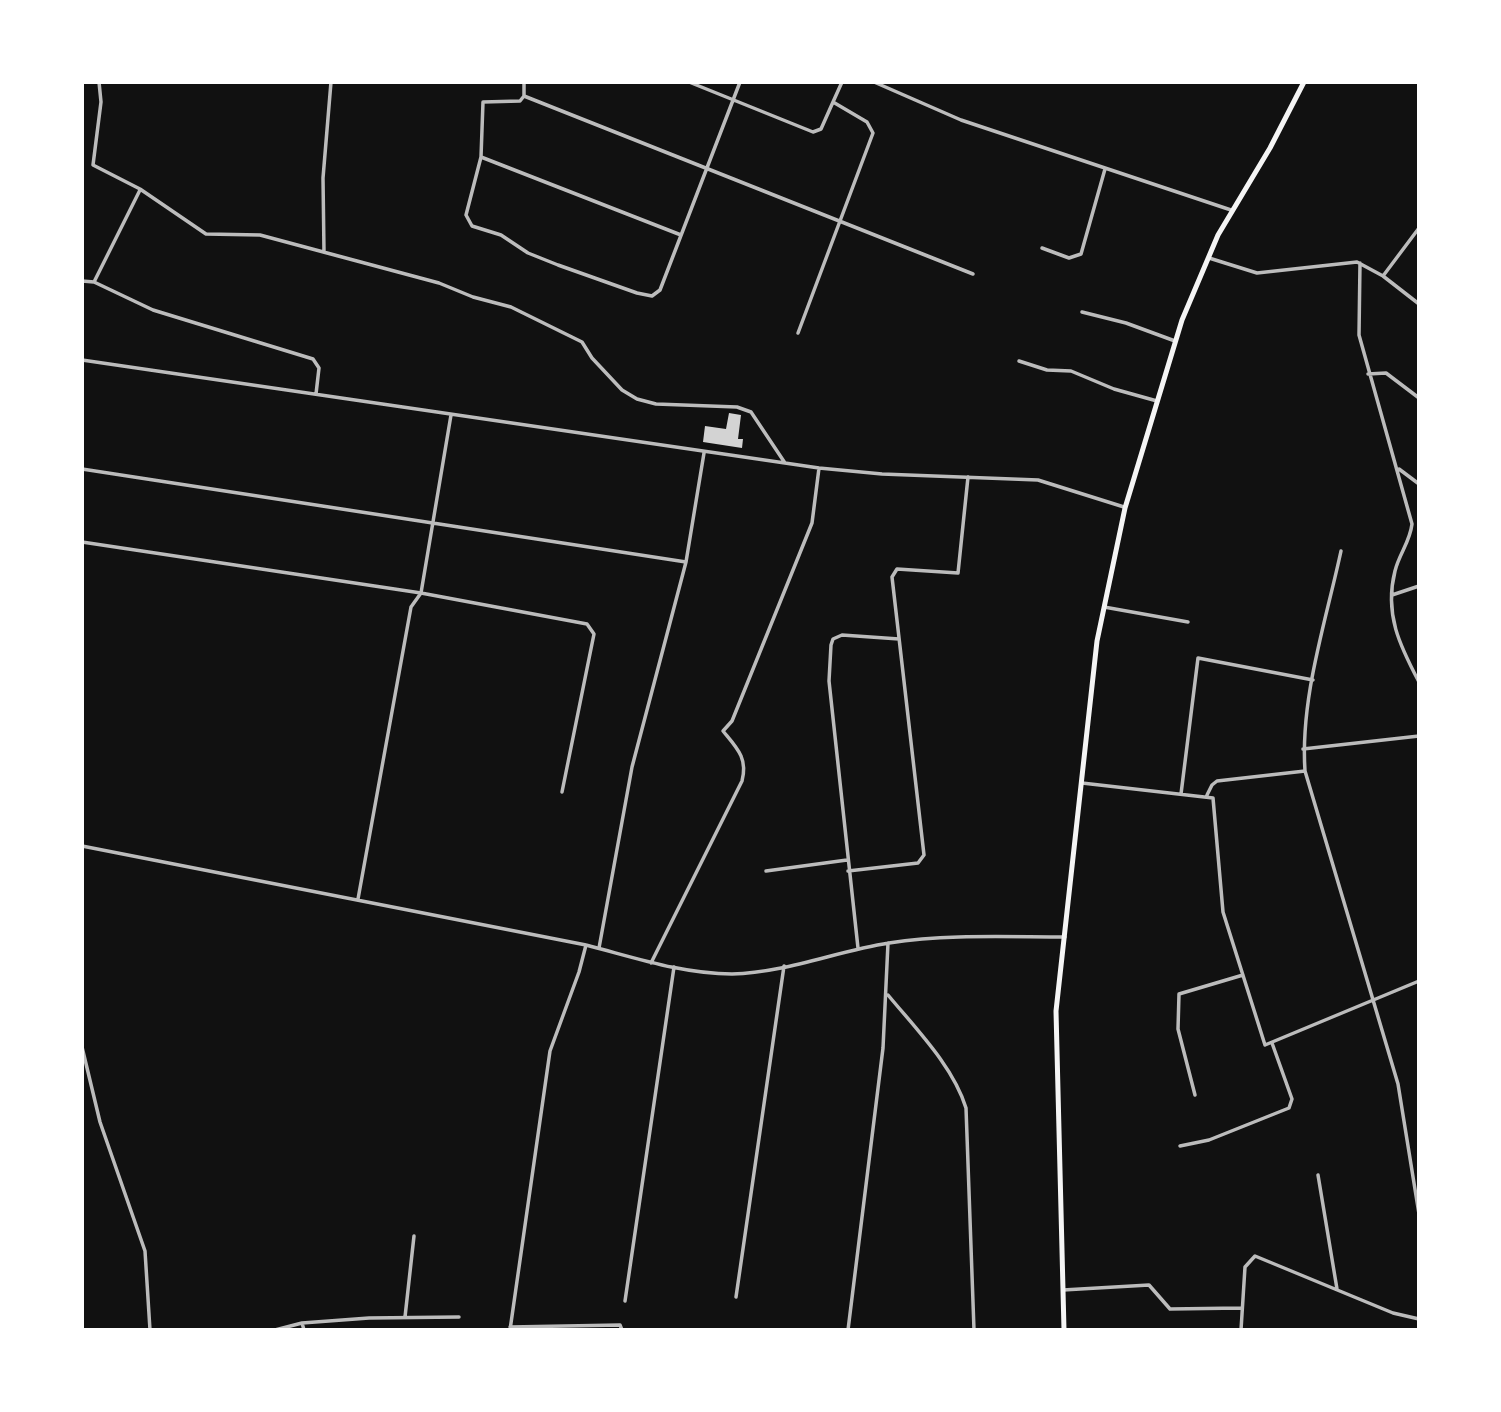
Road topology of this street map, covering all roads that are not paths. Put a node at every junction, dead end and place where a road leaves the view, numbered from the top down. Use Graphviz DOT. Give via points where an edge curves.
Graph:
graph roads {
  1 [pos="99,82"];
  2 [pos="331,82"];
  3 [pos="524,82"];
  4 [pos="688,82"];
  5 [pos="740,82"];
  6 [pos="842,82"];
  7 [pos="874,82"];
  8 [pos="1304,82"];
  9 [pos="524,96"];
  10 [pos="733,100"];
  11 [pos="834,102"];
  12 [pos="481,157"];
  13 [pos="707,168"];
  14 [pos="1105,169"];
  15 [pos="140,189"];
  16 [pos="1233,211"];
  17 [pos="841,221"];
  18 [pos="1419,228"];
  19 [pos="681,235"];
  20 [pos="1042,248"];
  21 [pos="324,252"];
  22 [pos="1208,257"];
  23 [pos="1360,263"];
  24 [pos="973,274"];
  25 [pos="1382,276"];
  26 [pos="82,281"];
  27 [pos="94,282"];
  28 [pos="1419,304"];
  29 [pos="1082,312"];
  30 [pos="798,332"];
  31 [pos="1175,341"];
  32 [pos="82,360"];
  33 [pos="1019,361"];
  34 [pos="1368,374"];
  35 [pos="316,394"];
  36 [pos="1419,398"];
  37 [pos="1157,401"];
  38 [pos="451,415"];
  39 [pos="704,453"];
  40 [pos="785,463"];
  41 [pos="820,468"];
  42 [pos="1397,468"];
  43 [pos="82,469"];
  44 [pos="968,477"];
  45 [pos="1419,484"];
  46 [pos="1125,508"];
  47 [pos="433,523"];
  48 [pos="82,542"];
  49 [pos="1341,551"];
  50 [pos="686,562"];
  51 [pos="1419,586"];
  52 [pos="421,593"];
  53 [pos="1392,595"];
  54 [pos="1104,607"];
  55 [pos="1188,622"];
  56 [pos="899,639"];
  57 [pos="1313,680"];
  58 [pos="1419,682"];
  59 [pos="1419,736"];
  60 [pos="1303,749"];
  61 [pos="1305,771"];
  62 [pos="1080,782"];
  63 [pos="562,792"];
  64 [pos="1181,794"];
  65 [pos="1208,795"];
  66 [pos="82,846"];
  67 [pos="847,860"];
  68 [pos="766,871"];
  69 [pos="848,871"];
  70 [pos="358,900"];
  71 [pos="1065,937"];
  72 [pos="888,943"];
  73 [pos="586,945"];
  74 [pos="599,948"];
  75 [pos="858,948"];
  76 [pos="651,963"];
  77 [pos="784,966"];
  78 [pos="674,967"];
  79 [pos="1243,975"];
  80 [pos="1419,981"];
  81 [pos="887,994"];
  82 [pos="1372,1000"];
  83 [pos="1272,1043"];
  84 [pos="82,1047"];
  85 [pos="1195,1095"];
  86 [pos="1181,1146"];
  87 [pos="1318,1175"];
  88 [pos="1419,1214"];
  89 [pos="414,1236"];
  90 [pos="1337,1289"];
  91 [pos="1063,1290"];
  92 [pos="736,1297"];
  93 [pos="625,1301"];
  94 [pos="1242,1308"];
  95 [pos="459,1317"];
  96 [pos="405,1318"];
  97 [pos="1419,1319"];
  98 [pos="302,1323"];
  99 [pos="510,1328"];
  100 [pos="150,1330"];
  101 [pos="275,1330"];
  102 [pos="304,1330"];
  103 [pos="622,1330"];
  104 [pos="848,1330"];
  105 [pos="974,1330"];
  106 [pos="1065,1330"];
  107 [pos="1241,1330"];
  1 -- 15 [label="street" via="93,165"];
  2 -- 21 [label="street" via="323,178"];
  3 -- 9 [label="street"];
  4 -- 10 [label="street"];
  5 -- 10 [label="street"];
  6 -- 11 [label="street"];
  7 -- 14 [label="street" via="961,120"];
  8 -- 16 [label="main road"];
  9 -- 12 [label="street" via="518,102 483,102"];
  9 -- 13 [label="street"];
  10 -- 11 [label="street" via="813,132 821,129"];
  10 -- 13 [label="street"];
  11 -- 17 [label="street" via="867,122 873,133"];
  12 -- 19 [label="street"];
  12 -- 19 [label="street" via="466,215 468,224 501,235 558,265 652,296 660,290"];
  13 -- 17 [label="street"];
  13 -- 19 [label="street"];
  14 -- 16 [label="street"];
  14 -- 20 [label="street" via="1081,254 1069,258"];
  15 -- 21 [label="street" via="206,234 260,235"];
  15 -- 27 [label="street"];
  16 -- 22 [label="main road"];
  17 -- 24 [label="street"];
  17 -- 30 [label="street"];
  18 -- 25 [label="street"];
  21 -- 40 [label="street" via="511,307 582,342 622,390 637,399 745,409 755,416"];
  22 -- 23 [label="street" via="1257,273"];
  22 -- 31 [label="main road"];
  23 -- 25 [label="street"];
  23 -- 34 [label="street" via="1359,335"];
  25 -- 28 [label="street"];
  26 -- 27 [label="street"];
  27 -- 35 [label="street" via="153,310 313,359 319,368"];
  29 -- 31 [label="street"];
  31 -- 37 [label="main road"];
  32 -- 35 [label="street"];
  33 -- 37 [label="street" via="1046,370 1071,371"];
  34 -- 36 [label="street" via="1386,373"];
  34 -- 42 [label="street"];
  35 -- 38 [label="street"];
  37 -- 46 [label="main road"];
  38 -- 39 [label="street"];
  38 -- 47 [label="street"];
  39 -- 40 [label="street"];
  39 -- 50 [label="street"];
  40 -- 41 [label="street"];
  41 -- 44 [label="street"];
  41 -- 76 [label="street" via="811,523 732,721 723,732 742,754 742,780"];
  42 -- 45 [label="street"];
  42 -- 53 [label="street" via="1412,524 1395,571"];
  43 -- 47 [label="street"];
  44 -- 46 [label="street" via="1038,480"];
  44 -- 56 [label="street" via="958,573 897,569 893,573"];
  46 -- 54 [label="main road"];
  47 -- 50 [label="street"];
  47 -- 52 [label="street"];
  48 -- 52 [label="street"];
  49 -- 57 [label="street"];
  50 -- 74 [label="street" via="632,767"];
  51 -- 53 [label="street"];
  52 -- 63 [label="street" via="582,623 593,630"];
  52 -- 70 [label="street" via="411,607"];
  53 -- 58 [label="street" via="1392,625"];
  54 -- 55 [label="street"];
  54 -- 62 [label="main road"];
  56 -- 67 [label="street" via="842,635 831,645 829,681"];
  56 -- 69 [label="street" via="924,855 918,863"];
  57 -- 60 [label="street"];
  57 -- 64 [label="street" via="1198,658"];
  59 -- 60 [label="street"];
  60 -- 61 [label="street"];
  61 -- 65 [label="street" via="1217,781"];
  61 -- 82 [label="street"];
  62 -- 64 [label="street"];
  62 -- 71 [label="main road"];
  64 -- 65 [label="street"];
  65 -- 79 [label="street" via="1213,799 1223,912"];
  66 -- 70 [label="street"];
  67 -- 68 [label="street"];
  67 -- 69 [label="street"];
  69 -- 75 [label="street"];
  70 -- 73 [label="street"];
  71 -- 72 [label="street" via="924,938"];
  71 -- 91 [label="main road" via="1056,1011"];
  72 -- 75 [label="street"];
  72 -- 81 [label="street"];
  73 -- 74 [label="street"];
  73 -- 99 [label="street" via="550,1051"];
  74 -- 76 [label="street"];
  75 -- 77 [label="street"];
  76 -- 78 [label="street"];
  77 -- 78 [label="street" via="732,974"];
  77 -- 92 [label="street"];
  78 -- 93 [label="street"];
  79 -- 83 [label="street" via="1265,1045"];
  79 -- 85 [label="street" via="1180,994 1178,1029"];
  80 -- 82 [label="street"];
  81 -- 104 [label="street"];
  81 -- 105 [label="street" via="926,1041 965,1108"];
  82 -- 83 [label="street"];
  82 -- 88 [label="street" via="1402,1100"];
  83 -- 86 [label="street" via="1292,1099 1289,1108 1209,1140"];
  84 -- 100 [label="street" via="100,1122 145,1251"];
  87 -- 90 [label="street"];
  89 -- 96 [label="street"];
  90 -- 94 [label="street" via="1252,1257 1245,1267"];
  90 -- 97 [label="street"];
  91 -- 94 [label="street" via="1149,1285 1170,1309"];
  91 -- 106 [label="main road"];
  94 -- 107 [label="street"];
  95 -- 96 [label="street"];
  96 -- 98 [label="street"];
  98 -- 101 [label="street"];
  98 -- 102 [label="street"];
  99 -- 103 [label="street" via="620,1325"];
}
